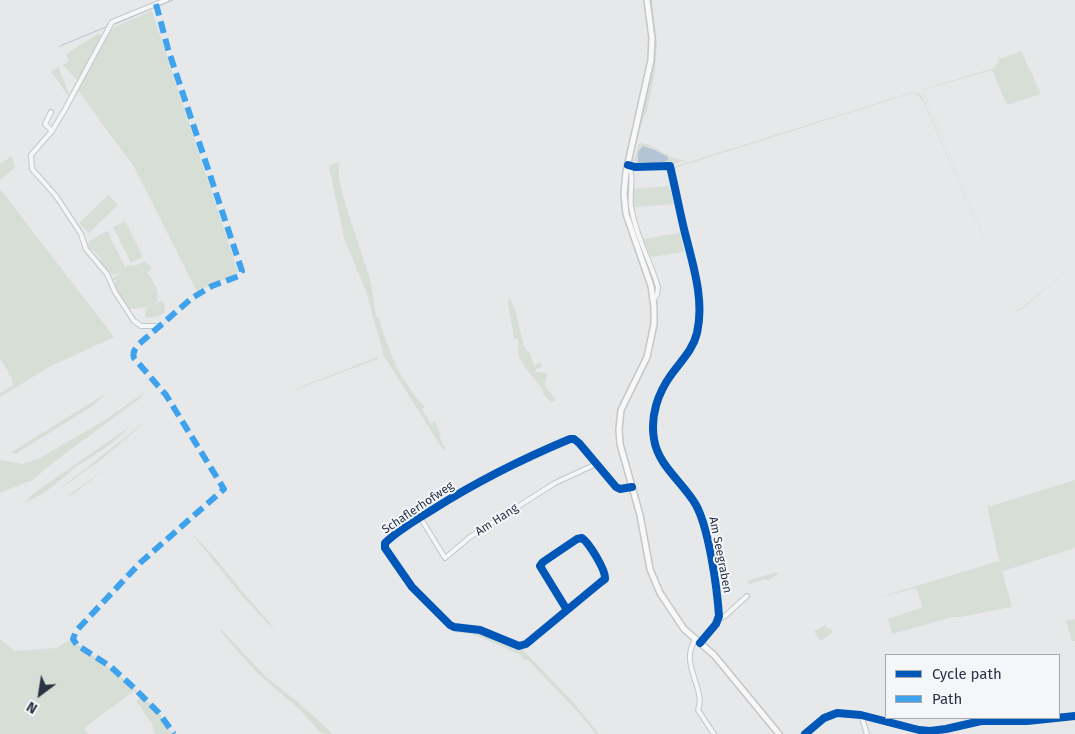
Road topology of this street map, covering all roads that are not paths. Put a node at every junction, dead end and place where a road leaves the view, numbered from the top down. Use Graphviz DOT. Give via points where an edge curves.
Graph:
graph roads {
  1 [pos="166,0"];
  2 [pos="647,0"];
  3 [pos="51,112"];
  4 [pos="52,131"];
  5 [pos="628,165"];
  6 [pos="160,326"];
  7 [pos="596,464"];
  8 [pos="632,487"];
  9 [pos="420,518"];
  10 [pos="747,596"];
  11 [pos="567,610"];
  12 [pos="719,618"];
  13 [pos="697,641"];
  14 [pos="861,715"];
  15 [pos="1075,716"];
  16 [pos="1060,717"];
  17 [pos="1043,719"];
  18 [pos="714,734"];
  19 [pos="779,734"];
  20 [pos="805,734"];
  21 [pos="867,734"];
  1 -- 4 [label="street" via="112,22"];
  2 -- 5 [label="main road" via="651,60"];
  3 -- 4 [label="street" via="45,124"];
  4 -- 6 [label="street" via="30,155 32,169 56,196 81,234 86,249 107,274 134,321 141,326"];
  5 -- 8 [label="main road" via="625,206 650,280 654,324 648,351 624,402 620,419 620,444"];
  5 -- 12 [label="street, Am Seegraben" via="670,166 695,276 699,299 693,345 666,382 655,407 653,428 656,450 689,494 702,518"];
  7 -- 8 [label="street" via="618,489"];
  7 -- 9 [label="street, Schaflerhofweg" via="574,439 568,440 510,465"];
  7 -- 9 [label="street, Am Hang" via="554,483 470,537 445,558"];
  8 -- 13 [label="main road" via="655,584 677,620"];
  9 -- 11 [label="street, Schaflerhofweg" via="384,545 409,583 452,626 480,630 522,646"];
  10 -- 12 [label="street"];
  11 -- 11 [label="street" via="605,577 582,538 577,538 540,566"];
  12 -- 13 [label="street"];
  13 -- 18 [label="street" via="691,649 690,658 700,703 698,710"];
  13 -- 19 [label="main road" via="714,655"];
  14 -- 17 [label="street" via="930,731 981,721"];
  14 -- 20 [label="street" via="831,714"];
  14 -- 21 [label="street"];
  15 -- 16 [label="street"];
}
